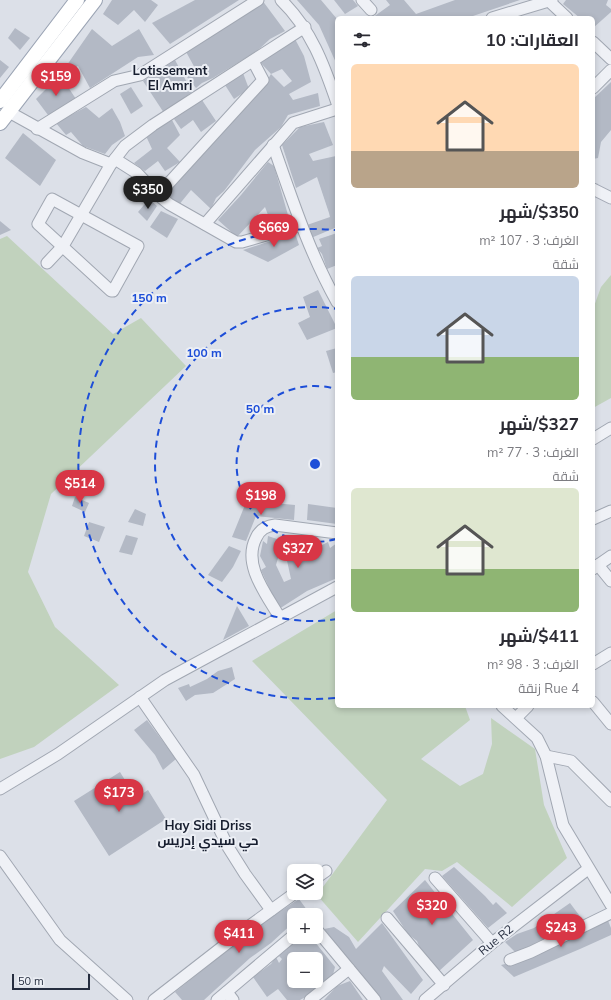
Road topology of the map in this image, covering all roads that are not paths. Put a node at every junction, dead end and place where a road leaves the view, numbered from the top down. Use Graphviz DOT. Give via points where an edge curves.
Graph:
graph roads {
  1 [pos="78,0"];
  2 [pos="95,0"];
  3 [pos="258,0"];
  4 [pos="281,0"];
  5 [pos="362,0"];
  6 [pos="550,1"];
  7 [pos="371,10"];
  8 [pos="501,16"];
  9 [pos="565,16"];
  10 [pos="305,27"];
  11 [pos="595,44"];
  12 [pos="611,59"];
  13 [pos="253,61"];
  14 [pos="611,70"];
  15 [pos="333,79"];
  16 [pos="595,86"];
  17 [pos="335,91"];
  18 [pos="335,110"];
  19 [pos="3,112"];
  20 [pos="38,129"];
  21 [pos="273,145"];
  22 [pos="113,161"];
  23 [pos="595,190"];
  24 [pos="158,195"];
  25 [pos="611,198"];
  26 [pos="82,215"];
  27 [pos="205,224"];
  28 [pos="301,225"];
  29 [pos="63,246"];
  30 [pos="47,263"];
  31 [pos="335,298"];
  32 [pos="611,428"];
  33 [pos="595,438"];
  34 [pos="611,511"];
  35 [pos="595,518"];
  36 [pos="335,533"];
  37 [pos="611,556"];
  38 [pos="596,567"];
  39 [pos="611,581"];
  40 [pos="335,588"];
  41 [pos="280,618"];
  42 [pos="611,652"];
  43 [pos="595,663"];
  44 [pos="140,697"];
  45 [pos="595,704"];
  46 [pos="504,708"];
  47 [pos="526,708"];
  48 [pos="516,718"];
  49 [pos="611,724"];
  50 [pos="546,756"];
  51 [pos="0,789"];
  52 [pos="611,801"];
  53 [pos="0,856"];
  54 [pos="588,869"];
  55 [pos="326,871"];
  56 [pos="323,873"];
  57 [pos="434,878"];
  58 [pos="287,899"];
  59 [pos="611,905"];
  60 [pos="271,910"];
  61 [pos="611,913"];
  62 [pos="387,918"];
  63 [pos="323,937"];
  64 [pos="287,942"];
  65 [pos="492,942"];
  66 [pos="510,960"];
  67 [pos="349,968"];
  68 [pos="444,985"];
  69 [pos="230,996"];
  70 [pos="127,1000"];
  71 [pos="154,1000"];
  72 [pos="217,1000"];
  73 [pos="310,1000"];
  74 [pos="375,1000"];
  75 [pos="425,1000"];
  1 -- 19 [label="main road"];
  2 -- 19 [label="main road"];
  3 -- 20 [label="street" via="140,75 114,82"];
  4 -- 10 [label="street"];
  5 -- 7 [label="street"];
  6 -- 8 [label="street"];
  6 -- 9 [label="street"];
  10 -- 13 [label="street"];
  10 -- 15 [label="street"];
  11 -- 12 [label="street"];
  13 -- 22 [label="street" via="153,124 125,146"];
  13 -- 24 [label="street" via="263,80"];
  14 -- 16 [label="street"];
  15 -- 17 [label="street"];
  18 -- 21 [label="street" via="298,120"];
  19 -- 20 [label="street"];
  20 -- 22 [label="street" via="83,153"];
  21 -- 27 [label="street"];
  21 -- 28 [label="street"];
  22 -- 24 [label="street" via="137,173"];
  22 -- 26 [label="street"];
  23 -- 25 [label="street"];
  24 -- 27 [label="street"];
  26 -- 29 [label="street"];
  26 -- 29 [label="street" via="52,199 38,224"];
  26 -- 29 [label="street" via="138,247 113,291"];
  27 -- 28 [label="street" via="239,243"];
  28 -- 31 [label="street"];
  29 -- 30 [label="street"];
  32 -- 33 [label="street"];
  34 -- 35 [label="street"];
  36 -- 41 [label="street" via="275,525 269,525 260,531 252,547 253,566"];
  37 -- 38 [label="street"];
  38 -- 39 [label="street"];
  40 -- 41 [label="street"];
  41 -- 44 [label="street" via="165,680"];
  42 -- 43 [label="street"];
  44 -- 51 [label="street" via="58,754"];
  44 -- 60 [label="street" via="194,775 228,847"];
  45 -- 49 [label="street"];
  46 -- 48 [label="street"];
  47 -- 48 [label="street"];
  48 -- 50 [label="street" via="537,738"];
  50 -- 52 [label="street" via="571,761"];
  50 -- 54 [label="street" via="563,825"];
  53 -- 70 [label="street" via="60,940"];
  54 -- 59 [label="street"];
  54 -- 65 [label="street, Rue R2"];
  55 -- 56 [label="street"];
  57 -- 65 [label="street"];
  58 -- 60 [label="street"];
  60 -- 71 [label="street"];
  61 -- 66 [label="street"];
  62 -- 68 [label="street"];
  63 -- 67 [label="street"];
  64 -- 69 [label="street"];
  65 -- 68 [label="street, Rue R2"];
  67 -- 73 [label="street"];
  67 -- 74 [label="street"];
  68 -- 75 [label="street, Rue R2"];
  69 -- 72 [label="street"];
}
